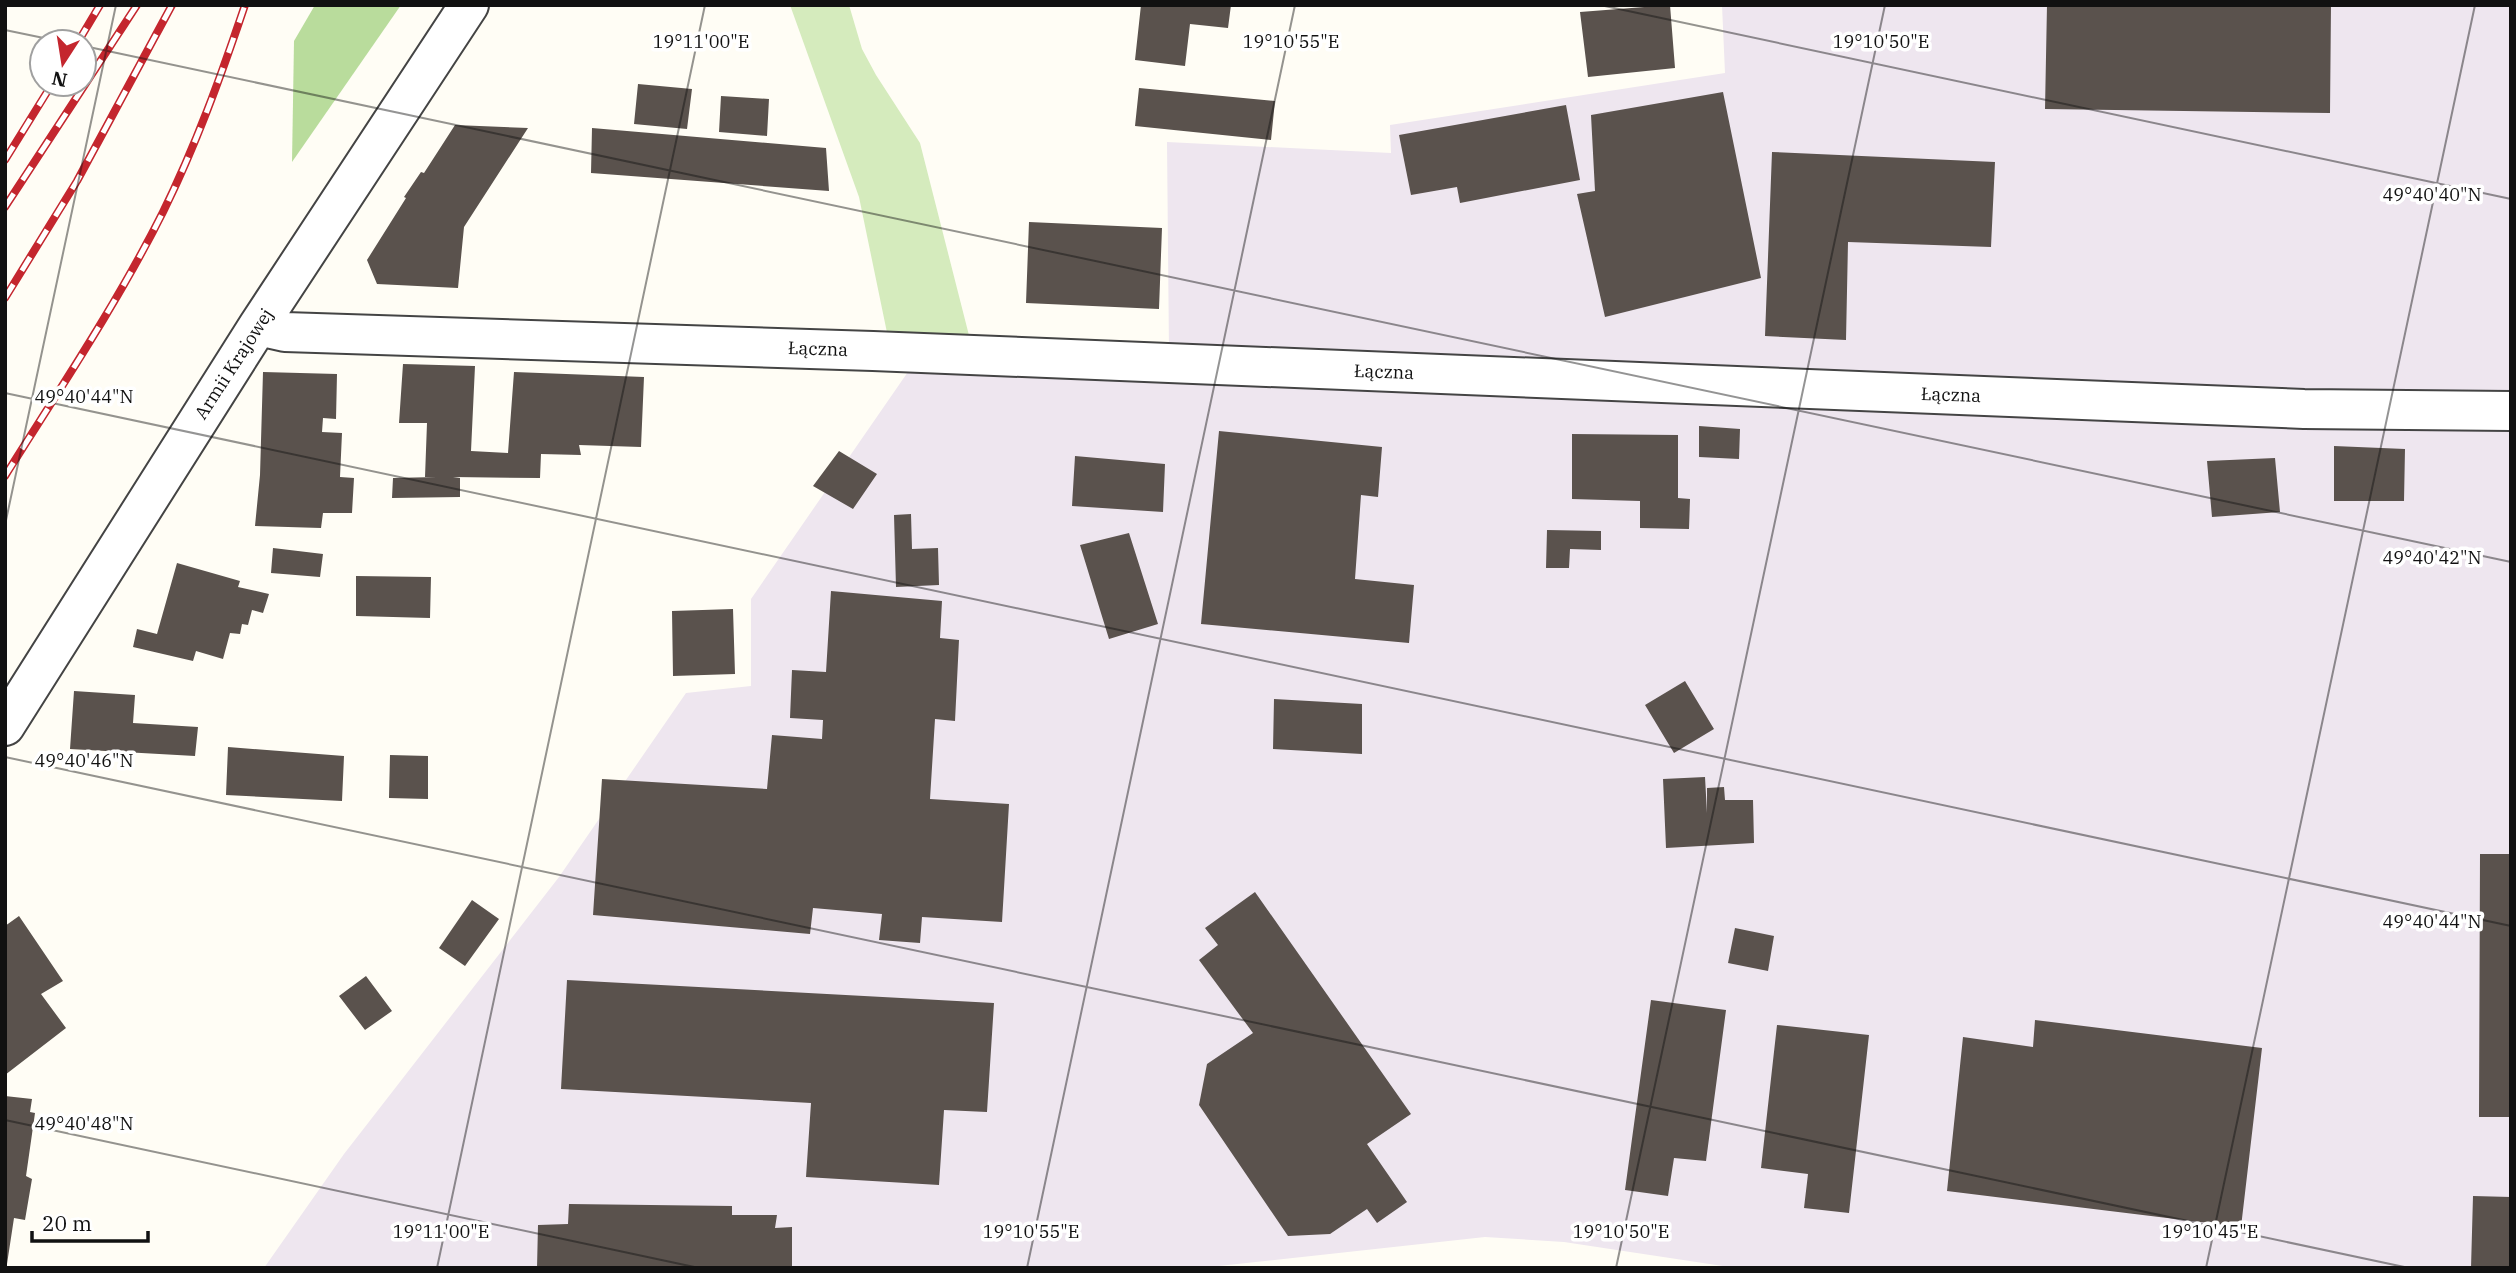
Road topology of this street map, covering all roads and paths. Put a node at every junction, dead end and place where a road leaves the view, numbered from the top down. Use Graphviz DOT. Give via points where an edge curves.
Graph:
graph roads {
  1 [pos="469,5"];
  2 [pos="258,326"];
  3 [pos="2511,411"];
  4 [pos="5,726"];
  1 -- 2 [label="street, Armii Krajowej"];
  2 -- 3 [label="street, Łączna" via="285,332 859,350 2290,409"];
  2 -- 4 [label="street, Armii Krajowej"];
}
